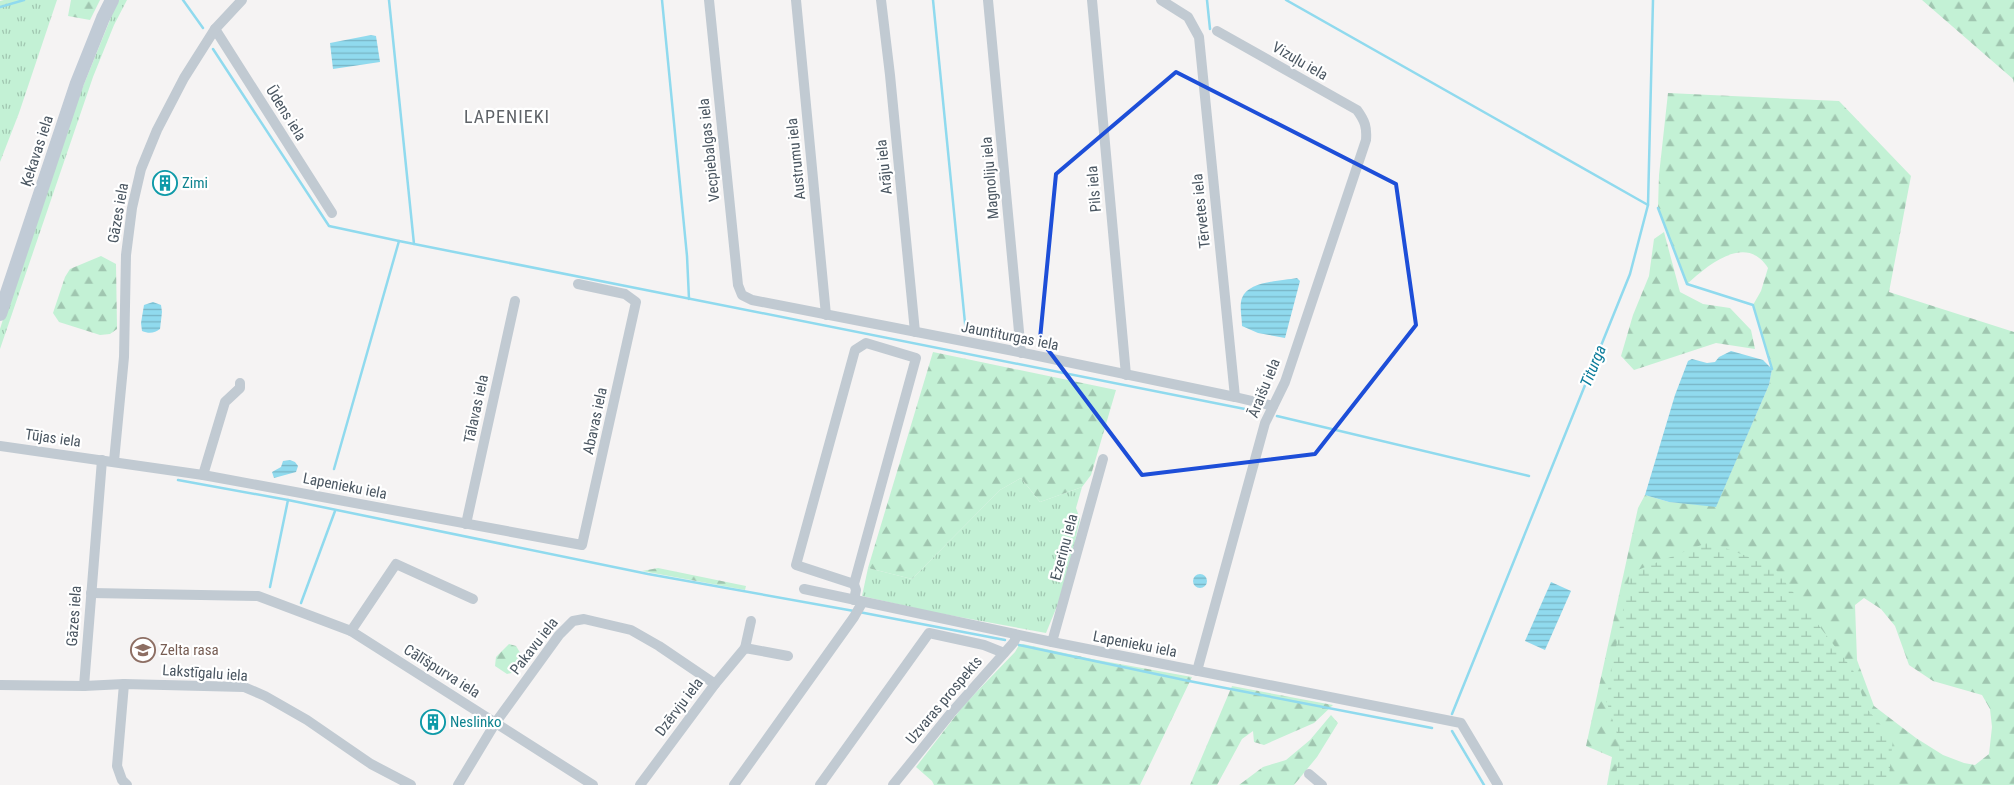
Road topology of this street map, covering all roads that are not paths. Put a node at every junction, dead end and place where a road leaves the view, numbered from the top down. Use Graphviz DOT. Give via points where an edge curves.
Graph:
graph roads {
  1 [pos="112,0"];
  2 [pos="242,0"];
  3 [pos="709,0"];
  4 [pos="796,0"];
  5 [pos="881,0"];
  6 [pos="988,0"];
  7 [pos="1092,0"];
  8 [pos="1161,0"];
  9 [pos="215,29"];
  10 [pos="1217,31"];
  11 [pos="1364,120"];
  12 [pos="332,213"];
  13 [pos="578,284"];
  14 [pos="742,295"];
  15 [pos="515,300"];
  16 [pos="0,314"];
  17 [pos="826,314"];
  18 [pos="915,332"];
  19 [pos="1021,353"];
  20 [pos="1126,374"];
  21 [pos="240,383"];
  22 [pos="1235,397"];
  23 [pos="1273,406"];
  24 [pos="0,446"];
  25 [pos="1104,459"];
  26 [pos="102,460"];
  27 [pos="114,461"];
  28 [pos="204,475"];
  29 [pos="466,524"];
  30 [pos="582,545"];
  31 [pos="854,584"];
  32 [pos="804,590"];
  33 [pos="91,593"];
  34 [pos="473,599"];
  35 [pos="858,601"];
  36 [pos="751,622"];
  37 [pos="351,631"];
  38 [pos="1017,635"];
  39 [pos="1052,642"];
  40 [pos="745,648"];
  41 [pos="1004,653"];
  42 [pos="788,656"];
  43 [pos="1197,671"];
  44 [pos="124,684"];
  45 [pos="715,684"];
  46 [pos="0,685"];
  47 [pos="84,686"];
  48 [pos="496,722"];
  49 [pos="1309,774"];
  50 [pos="127,785"];
  51 [pos="411,785"];
  52 [pos="458,785"];
  53 [pos="593,785"];
  54 [pos="640,785"];
  55 [pos="734,785"];
  56 [pos="820,785"];
  57 [pos="893,785"];
  58 [pos="1322,785"];
  59 [pos="1498,785"];
  1 -- 16 [label="main road, Ķekavas iela" via="77,83"];
  2 -- 9 [label="street, Gāzes iela"];
  3 -- 14 [label="street, Vecpiebalgas iela" via="738,285"];
  4 -- 17 [label="street, Austrumu iela"];
  5 -- 18 [label="street, Arāju iela"];
  6 -- 19 [label="street, Magnoliju iela"];
  7 -- 20 [label="street, Pils iela"];
  8 -- 22 [label="street, Tērvetes iela" via="1183,13 1199,37"];
  9 -- 12 [label="street, Ūdens iela"];
  9 -- 27 [label="street, Gāzes iela" via="171,100 141,169 134,198 126,255 124,357"];
  10 -- 11 [label="street, Vizuļu iela" via="1357,110"];
  11 -- 23 [label="street, Āraišu iela" via="1366,140 1285,382"];
  13 -- 30 [label="street, Abavas iela" via="625,294 636,302"];
  14 -- 17 [label="street, Jauntiturgas iela" via="752,300"];
  15 -- 29 [label="street, Tālavas iela"];
  17 -- 18 [label="street, Jauntiturgas iela"];
  18 -- 19 [label="street, Jauntiturgas iela"];
  19 -- 20 [label="street, Jauntiturgas iela"];
  20 -- 22 [label="street, Jauntiturgas iela"];
  21 -- 28 [label="street" via="240,388 225,402"];
  22 -- 23 [label="street, Jauntiturgas iela"];
  23 -- 43 [label="street, Āraišu iela" via="1265,423"];
  24 -- 26 [label="street, Tūjas iela"];
  25 -- 39 [label="street, Ezeriņu iela"];
  26 -- 27 [label="street, Lapenieku iela"];
  26 -- 33 [label="street, Gāzes iela"];
  27 -- 28 [label="street, Lapenieku iela"];
  28 -- 29 [label="street, Lapenieku iela"];
  29 -- 30 [label="street, Lapenieku iela"];
  31 -- 31 [label="street" via="916,358 866,343 855,350 796,565"];
  31 -- 35 [label="street"];
  32 -- 35 [label="street, Lapenieku iela"];
  33 -- 37 [label="street, Cālīšpurva iela" via="258,596"];
  33 -- 47 [label="street, Gāzes iela"];
  34 -- 37 [label="street" via="396,564"];
  35 -- 38 [label="street, Lapenieku iela"];
  35 -- 55 [label="street" via="854,617"];
  36 -- 40 [label="street, Dzērvju iela"];
  37 -- 48 [label="street, Cālīšpurva iela"];
  38 -- 39 [label="street, Lapenieku iela"];
  38 -- 41 [label="street, Uzvaras prospekts"];
  39 -- 43 [label="street, Lapenieku iela"];
  40 -- 42 [label="street"];
  40 -- 45 [label="street, Dzērvju iela"];
  41 -- 56 [label="street" via="984,645 929,633"];
  41 -- 57 [label="street, Uzvaras prospekts"];
  43 -- 59 [label="street, Lapenieku iela" via="1461,723"];
  44 -- 47 [label="street, Lakstīgalu iela"];
  44 -- 50 [label="street" via="117,766"];
  44 -- 51 [label="street, Lakstīgalu iela" via="244,687 307,720 372,764"];
  45 -- 48 [label="street, Pakavu iela" via="631,630 584,619 573,621 559,635"];
  45 -- 54 [label="street, Dzērvju iela"];
  46 -- 47 [label="street, Lakstīgalu iela"];
  48 -- 52 [label="street, Pakavu iela"];
  48 -- 53 [label="street, Cālīšpurva iela"];
  49 -- 58 [label="street"];
}
